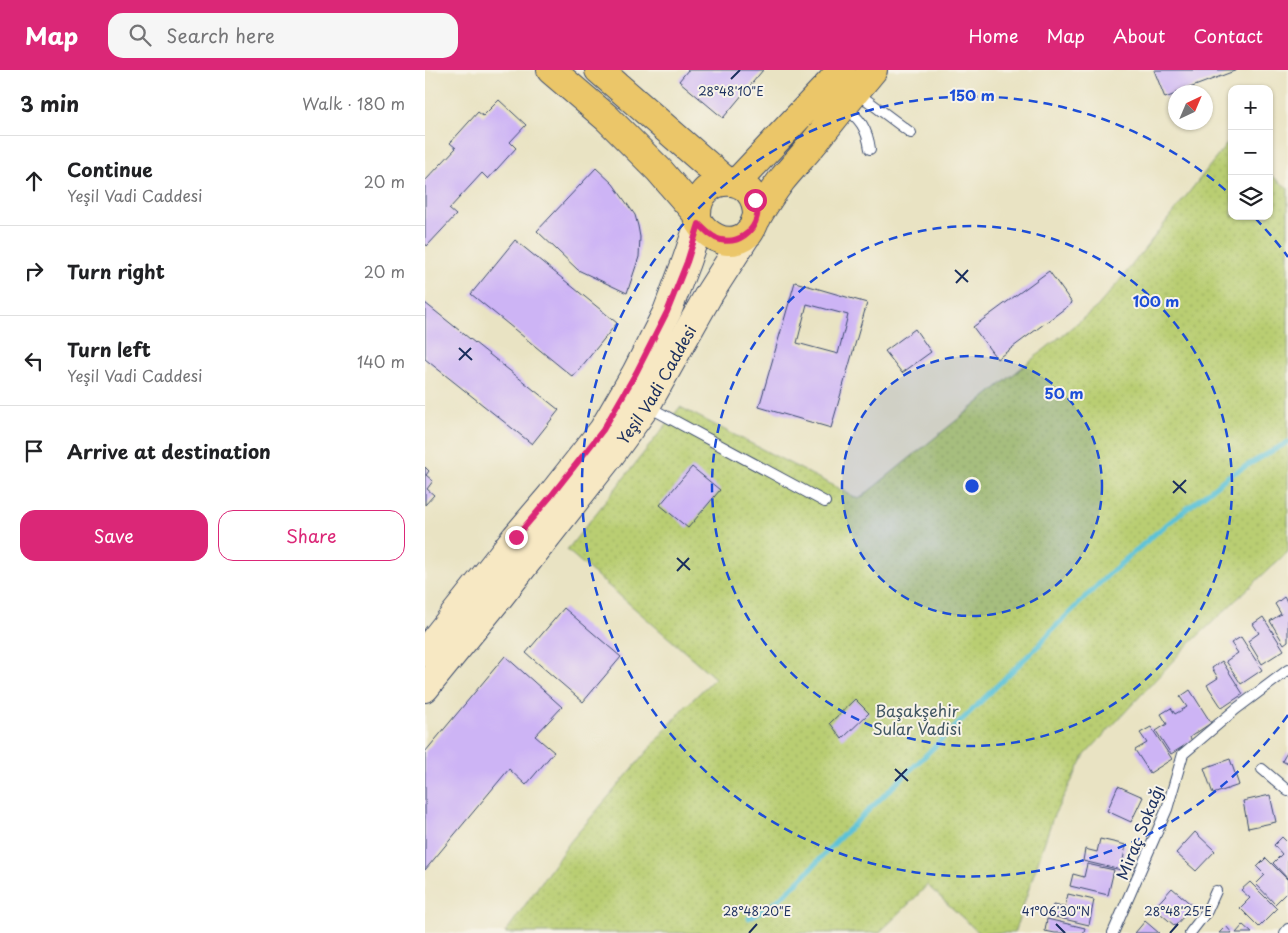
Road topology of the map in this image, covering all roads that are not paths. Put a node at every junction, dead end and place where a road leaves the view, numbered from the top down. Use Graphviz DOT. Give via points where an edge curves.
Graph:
graph roads {
  1 [pos="551,70"];
  2 [pos="599,70"];
  3 [pos="873,70"];
  4 [pos="847,89"];
  5 [pos="911,133"];
  6 [pos="870,148"];
  7 [pos="731,182"];
  8 [pos="698,219"];
  9 [pos="753,226"];
  10 [pos="646,406"];
  11 [pos="825,502"];
  12 [pos="425,652"];
  13 [pos="1288,670"];
  14 [pos="425,688"];
  15 [pos="1262,769"];
  16 [pos="1288,790"];
  17 [pos="1216,891"];
  18 [pos="1288,929"];
  19 [pos="1113,933"];
  20 [pos="1190,933"];
  21 [pos="1285,933"];
  1 -- 8 [label="main road" via="607,118 659,170"];
  2 -- 7 [label="main road"];
  3 -- 4 [label="main road, Yeşil Vadi Caddesi"];
  4 -- 5 [label="lane"];
  4 -- 6 [label="lane" via="856,116 869,138"];
  4 -- 7 [label="main road, Yeşil Vadi Caddesi" via="831,82"];
  4 -- 9 [label="main road, Yeşil Vadi Caddesi" via="780,182"];
  7 -- 8 [label="main road" via="717,183 702,195"];
  7 -- 9 [label="main road" via="744,186 755,200 757,209"];
  8 -- 9 [label="main road" via="713,237 721,240 739,238"];
  8 -- 12 [label="main road, Yeşil Vadi Caddesi" via="687,262 667,312 603,430"];
  9 -- 10 [label="main road, Yeşil Vadi Caddesi" via="709,294"];
  10 -- 11 [label="lane"];
  10 -- 14 [label="main road, Yeşil Vadi Caddesi"];
  13 -- 19 [label="lane, Miraç Sokağı" via="1183,754 1167,808"];
  15 -- 16 [label="lane"];
  17 -- 20 [label="lane" via="1207,911"];
  18 -- 21 [label="lane"];
}
